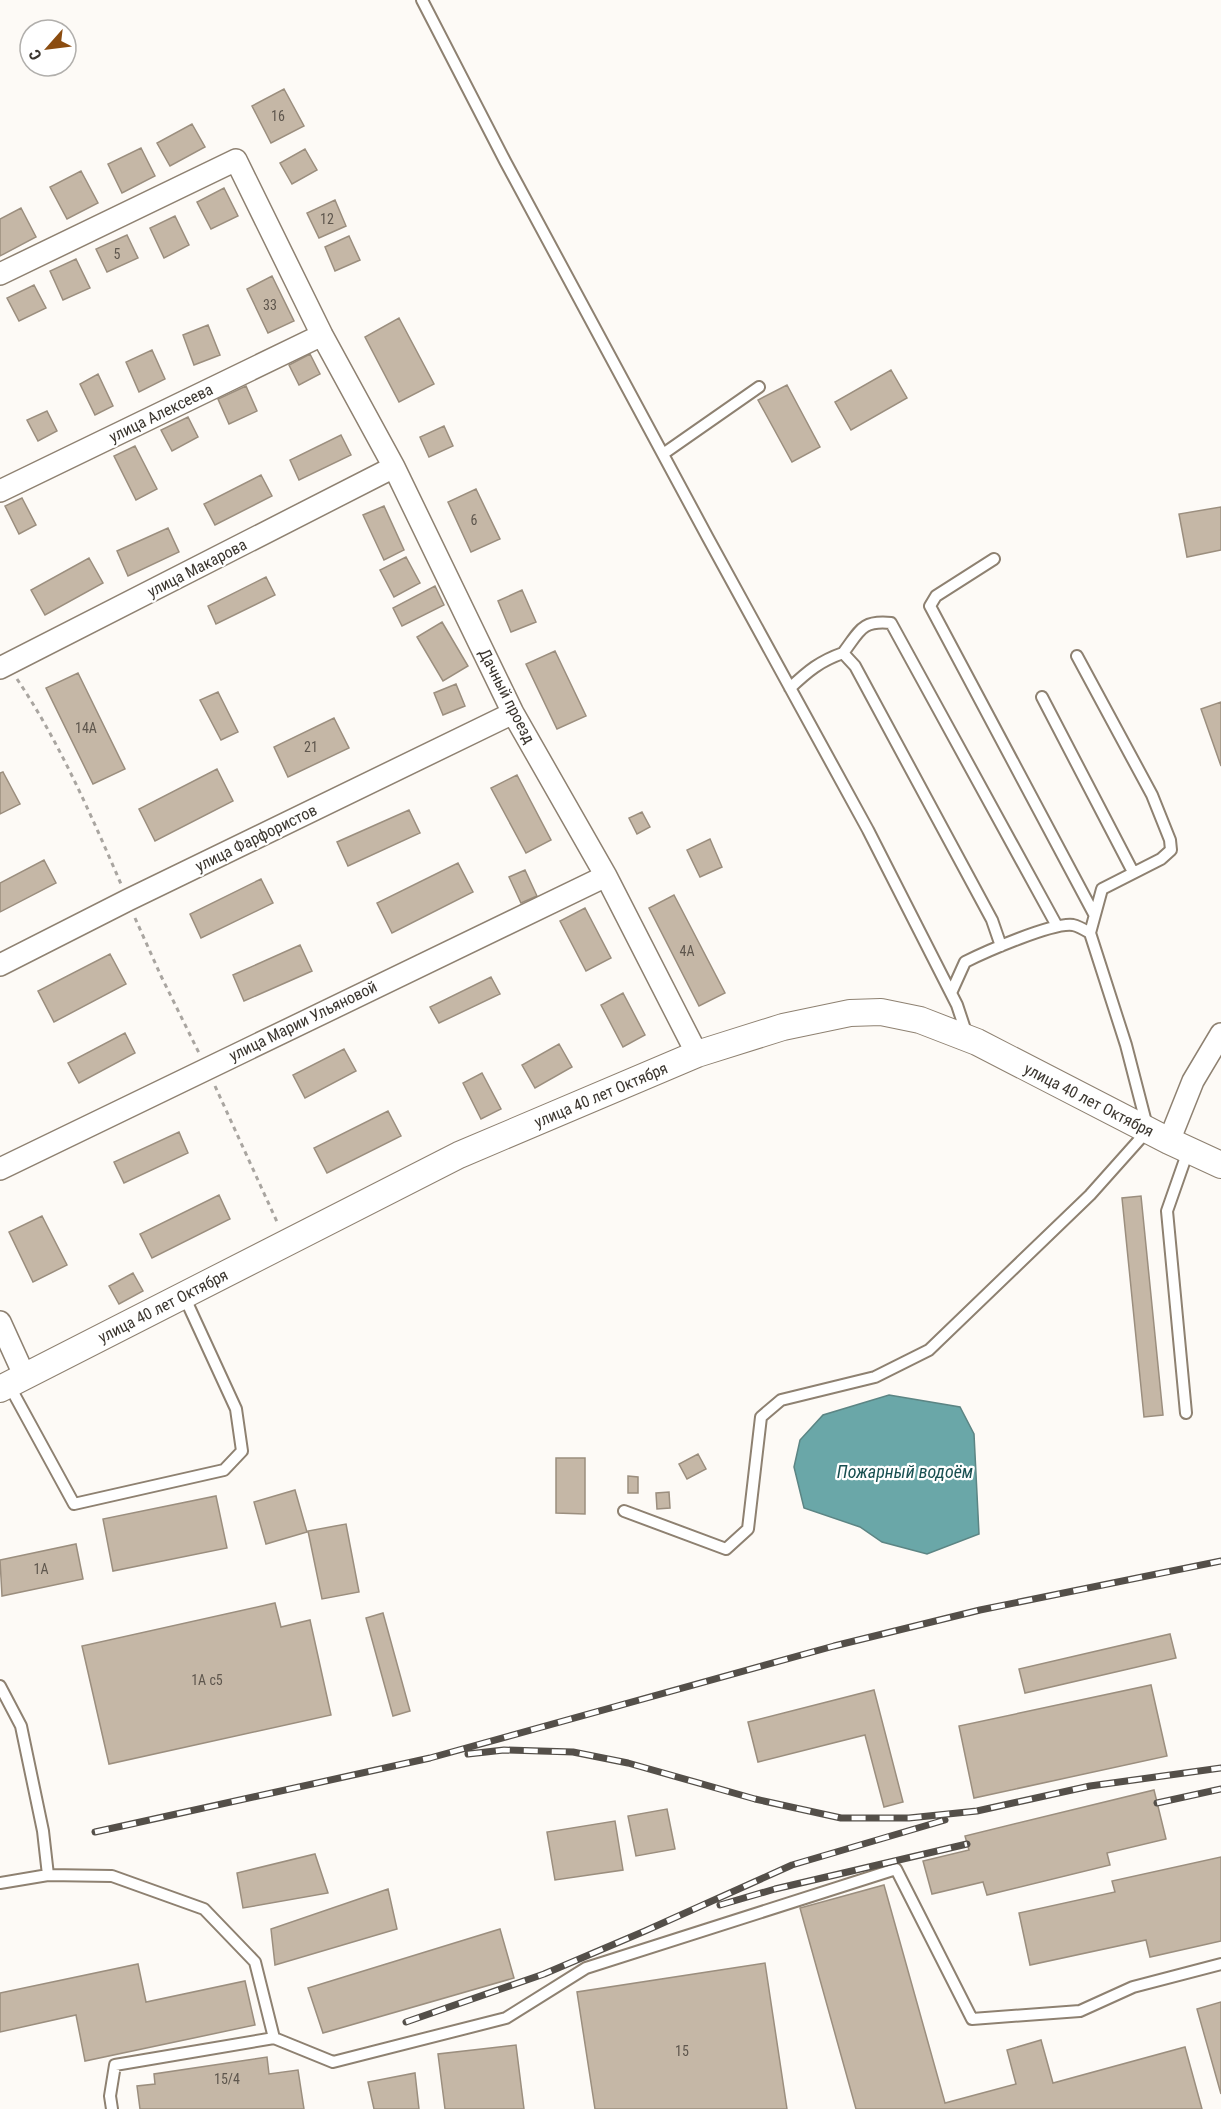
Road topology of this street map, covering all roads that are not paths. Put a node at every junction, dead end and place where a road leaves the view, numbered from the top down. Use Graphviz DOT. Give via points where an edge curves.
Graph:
graph roads {
  1 [pos="422,0"];
  2 [pos="0,274"];
  3 [pos="322,335"];
  4 [pos="759,387"];
  5 [pos="663,454"];
  6 [pos="394,467"];
  7 [pos="0,491"];
  8 [pos="994,559"];
  9 [pos="843,653"];
  10 [pos="1077,656"];
  11 [pos="4,666"];
  12 [pos="790,688"];
  13 [pos="1042,697"];
  14 [pos="513,713"];
  15 [pos="1133,872"];
  16 [pos="606,876"];
  17 [pos="1094,914"];
  18 [pos="1057,926"];
  19 [pos="1090,933"];
  20 [pos="1001,946"];
  21 [pos="0,965"];
  22 [pos="951,993"];
  23 [pos="1221,1034"];
  24 [pos="968,1039"];
  25 [pos="697,1054"];
  26 [pos="1169,1140"];
  27 [pos="1221,1165"];
  28 [pos="0,1169"];
  29 [pos="184,1295"];
  30 [pos="0,1322"];
  31 [pos="11,1384"];
  32 [pos="1186,1413"];
  33 [pos="624,1511"];
  34 [pos="0,1686"];
  35 [pos="48,1875"];
  36 [pos="0,1883"];
  37 [pos="1221,1964"];
  38 [pos="274,2038"];
  39 [pos="112,2109"];
  1 -- 5 [label="lane"];
  2 -- 3 [label="street, Дачный проезд" via="236,160"];
  3 -- 6 [label="street, Дачный проезд"];
  3 -- 7 [label="street, улица Алексеева"];
  4 -- 5 [label="lane"];
  5 -- 12 [label="lane"];
  6 -- 11 [label="street, улица Макарова"];
  6 -- 14 [label="street, Дачный проезд"];
  8 -- 17 [label="lane" via="936,596 930,606"];
  9 -- 12 [label="lane" via="811,668"];
  9 -- 18 [label="lane" via="862,628 874,621 891,623"];
  9 -- 20 [label="lane" via="855,666 992,920"];
  10 -- 15 [label="lane" via="1152,795 1170,840 1171,850 1161,859"];
  12 -- 22 [label="lane"];
  13 -- 15 [label="lane"];
  14 -- 16 [label="street, Дачный проезд"];
  14 -- 21 [label="street, улица Фарфористов"];
  15 -- 17 [label="lane" via="1101,890"];
  16 -- 25 [label="street, Дачный проезд"];
  16 -- 28 [label="street, улица Марии Ульяновой"];
  17 -- 19 [label="lane"];
  18 -- 19 [label="lane" via="1074,925"];
  18 -- 20 [label="lane"];
  19 -- 26 [label="lane" via="1126,1045"];
  20 -- 22 [label="lane" via="965,962"];
  22 -- 24 [label="lane"];
  23 -- 26 [label="street" via="1194,1081"];
  24 -- 25 [label="street, улица 40 лет Октября" via="920,1020 881,1012 861,1013 783,1027"];
  24 -- 26 [label="street, улица 40 лет Октября"];
  25 -- 29 [label="street, улица 40 лет Октября" via="459,1155"];
  26 -- 27 [label="street, улица 40 лет Октября"];
  26 -- 32 [label="lane" via="1167,1212"];
  26 -- 33 [label="lane" via="1090,1195 929,1350 875,1377 782,1400 761,1416 748,1529 726,1549"];
  29 -- 31 [label="street, улица 40 лет Октября"];
  29 -- 31 [label="lane" via="236,1409 242,1451 224,1470 74,1504"];
  30 -- 31 [label="street"];
  34 -- 35 [label="lane" via="21,1726"];
  35 -- 36 [label="lane"];
  35 -- 38 [label="lane" via="112,1876 204,1909 255,1962"];
  37 -- 38 [label="lane" via="1133,1986 1080,2011 972,2019 896,1869 586,1968 506,2018 333,2061"];
  38 -- 39 [label="lane" via="115,2065"];
}
